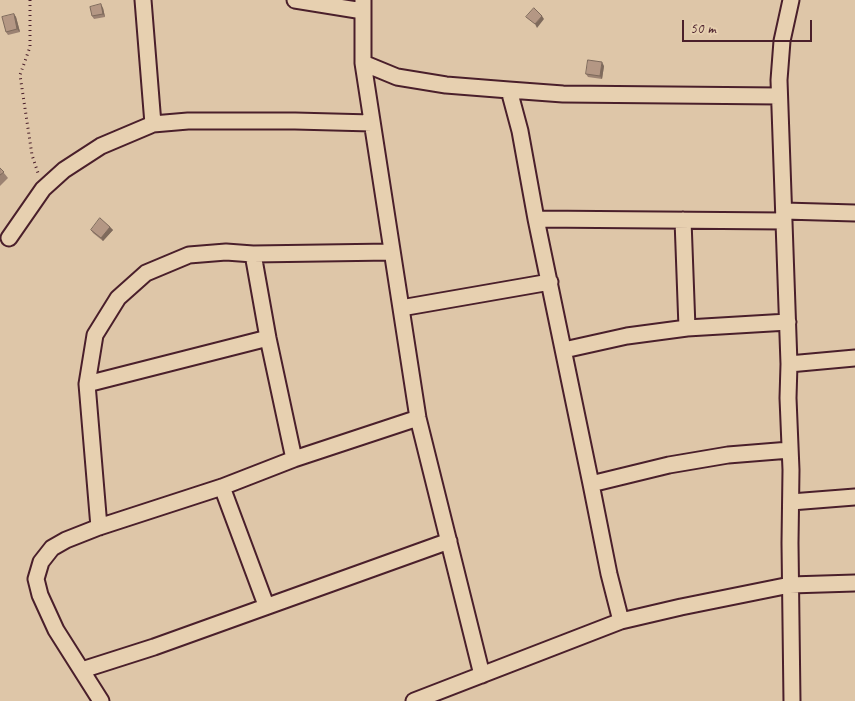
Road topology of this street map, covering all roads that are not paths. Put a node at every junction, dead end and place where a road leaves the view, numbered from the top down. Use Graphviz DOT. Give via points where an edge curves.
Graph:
graph roads {
  1 [pos="143,0"];
  2 [pos="295,0"];
  3 [pos="791,0"];
  4 [pos="363,6"];
  5 [pos="363,63"];
  6 [pos="509,90"];
  7 [pos="779,96"];
  8 [pos="372,123"];
  9 [pos="153,124"];
  10 [pos="855,213"];
  11 [pos="784,216"];
  12 [pos="536,219"];
  13 [pos="683,220"];
  14 [pos="9,238"];
  15 [pos="392,252"];
  16 [pos="253,254"];
  17 [pos="550,282"];
  18 [pos="401,308"];
  19 [pos="788,322"];
  20 [pos="687,328"];
  21 [pos="268,338"];
  22 [pos="564,350"];
  23 [pos="855,358"];
  24 [pos="789,364"];
  25 [pos="87,384"];
  26 [pos="418,418"];
  27 [pos="790,450"];
  28 [pos="294,459"];
  29 [pos="591,484"];
  30 [pos="222,487"];
  31 [pos="855,497"];
  32 [pos="791,502"];
  33 [pos="99,527"];
  34 [pos="449,541"];
  35 [pos="855,583"];
  36 [pos="790,585"];
  37 [pos="266,605"];
  38 [pos="621,621"];
  39 [pos="82,670"];
  40 [pos="482,675"];
  41 [pos="101,701"];
  42 [pos="414,701"];
  43 [pos="792,701"];
  1 -- 9 [label="street"];
  2 -- 4 [label="street"];
  3 -- 7 [label="street" via="782,41"];
  4 -- 5 [label="street"];
  5 -- 6 [label="street" via="397,77"];
  5 -- 8 [label="street"];
  6 -- 7 [label="street" via="563,94"];
  6 -- 12 [label="street"];
  7 -- 11 [label="street"];
  8 -- 9 [label="street" via="295,120"];
  8 -- 15 [label="street"];
  9 -- 14 [label="street" via="101,146 64,170 43,189"];
  10 -- 11 [label="street"];
  11 -- 13 [label="street"];
  11 -- 19 [label="street"];
  12 -- 13 [label="street"];
  12 -- 17 [label="street"];
  13 -- 20 [label="street"];
  15 -- 16 [label="street"];
  15 -- 18 [label="street"];
  16 -- 21 [label="street"];
  16 -- 25 [label="street" via="189,255 146,273 118,298 95,336"];
  17 -- 18 [label="street"];
  17 -- 22 [label="street"];
  18 -- 26 [label="street"];
  19 -- 20 [label="street"];
  19 -- 24 [label="street"];
  20 -- 22 [label="street" via="627,336"];
  21 -- 25 [label="street"];
  21 -- 28 [label="street"];
  22 -- 29 [label="street"];
  23 -- 24 [label="street"];
  24 -- 27 [label="street"];
  25 -- 33 [label="street"];
  26 -- 28 [label="street"];
  26 -- 34 [label="street"];
  27 -- 29 [label="street" via="728,455 668,465"];
  27 -- 32 [label="street"];
  28 -- 30 [label="street"];
  29 -- 38 [label="street"];
  30 -- 33 [label="street"];
  30 -- 37 [label="street"];
  31 -- 32 [label="street"];
  32 -- 36 [label="street"];
  33 -- 39 [label="street" via="52,548 40,562 36,579 56,630"];
  34 -- 37 [label="street"];
  34 -- 40 [label="street"];
  35 -- 36 [label="street"];
  36 -- 38 [label="street"];
  36 -- 43 [label="street"];
  37 -- 39 [label="street"];
  38 -- 40 [label="street"];
  39 -- 41 [label="street"];
  40 -- 42 [label="street"];
}
